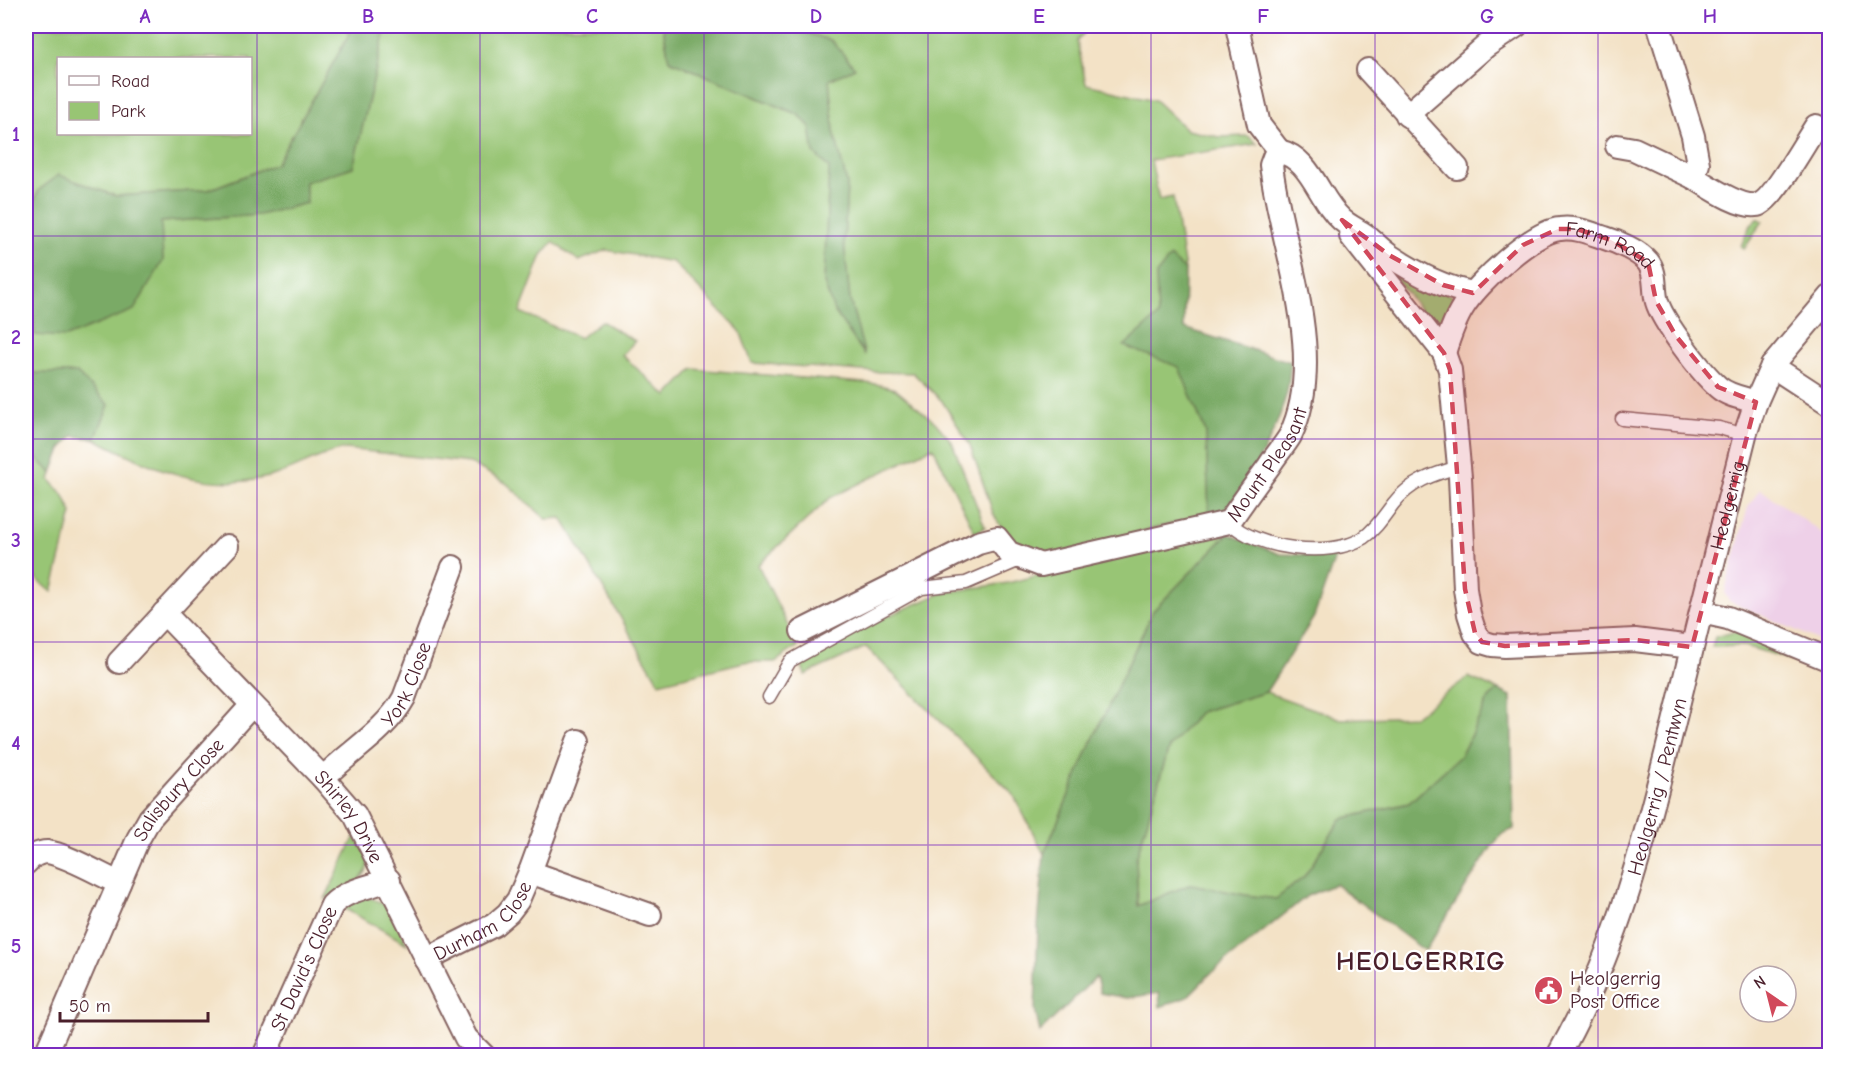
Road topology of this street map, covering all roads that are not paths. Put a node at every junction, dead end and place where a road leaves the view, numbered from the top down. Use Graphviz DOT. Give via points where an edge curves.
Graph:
graph roads {
  1 [pos="1237,26"];
  2 [pos="1516,26"];
  3 [pos="1659,26"];
  4 [pos="1368,70"];
  5 [pos="1407,115"];
  6 [pos="1816,126"];
  7 [pos="1617,146"];
  8 [pos="1279,151"];
  9 [pos="1457,168"];
  10 [pos="1693,177"];
  11 [pos="1342,220"];
  12 [pos="1473,293"];
  13 [pos="1830,297"];
  14 [pos="1444,353"];
  15 [pos="1772,366"];
  16 [pos="1756,402"];
  17 [pos="1830,404"];
  18 [pos="1622,419"];
  19 [pos="1745,435"];
  20 [pos="1459,467"];
  21 [pos="1229,522"];
  22 [pos="227,546"];
  23 [pos="1023,558"];
  24 [pos="453,567"];
  25 [pos="1702,612"];
  26 [pos="164,613"];
  27 [pos="802,631"];
  28 [pos="1692,647"];
  29 [pos="1830,660"];
  30 [pos="119,662"];
  31 [pos="769,698"];
  32 [pos="252,705"];
  33 [pos="578,741"];
  34 [pos="323,778"];
  35 [pos="26,863"];
  36 [pos="530,872"];
  37 [pos="389,880"];
  38 [pos="119,883"];
  39 [pos="650,915"];
  40 [pos="426,959"];
  41 [pos="45,1056"];
  42 [pos="264,1056"];
  43 [pos="484,1056"];
  44 [pos="1558,1056"];
  1 -- 8 [label="street" via="1259,125"];
  2 -- 5 [label="street" via="1486,46"];
  3 -- 10 [label="street" via="1693,136 1698,164"];
  4 -- 5 [label="street"];
  5 -- 9 [label="street"];
  6 -- 10 [label="street" via="1770,196 1759,205 1733,200"];
  7 -- 10 [label="street" via="1634,149"];
  8 -- 11 [label="street" via="1301,163"];
  8 -- 21 [label="street, Mount Pleasant" via="1271,165 1291,257 1305,373 1299,412 1289,437"];
  11 -- 12 [label="street" via="1389,255 1454,290"];
  11 -- 14 [label="street" via="1355,242"];
  12 -- 14 [label="street, Farm Road" via="1454,322"];
  12 -- 16 [label="street, Farm Road" via="1523,245 1542,234 1577,229 1611,240 1648,262 1661,312 1714,382 1730,394"];
  13 -- 15 [label="street, Heolgerrig"];
  14 -- 20 [label="street" via="1450,370"];
  15 -- 16 [label="street, Heolgerrig"];
  15 -- 17 [label="street"];
  16 -- 19 [label="street, Heolgerrig"];
  18 -- 19 [label="lane" via="1719,428"];
  19 -- 25 [label="street, Heolgerrig"];
  20 -- 21 [label="lane" via="1415,484 1372,530 1351,543 1287,549 1267,543"];
  20 -- 28 [label="street" via="1465,589 1475,633 1482,642 1505,646 1635,640"];
  21 -- 23 [label="street, Mount Pleasant" via="1041,564"];
  22 -- 26 [label="street"];
  23 -- 27 [label="street, Mount Pleasant" via="1009,553 997,538 978,543"];
  23 -- 31 [label="lane" via="966,583 922,588 790,661"];
  24 -- 34 [label="street, York Close" via="396,712"];
  25 -- 28 [label="street, Heolgerrig"];
  25 -- 29 [label="street" via="1728,618"];
  26 -- 30 [label="street"];
  26 -- 32 [label="street, Shirley Drive"];
  28 -- 44 [label="street, Heolgerrig / Pentwyn" via="1662,771 1617,924 1593,988"];
  32 -- 34 [label="street, Shirley Drive"];
  32 -- 38 [label="street, Salisbury Close" via="150,818"];
  33 -- 36 [label="street, Durham Close"];
  34 -- 37 [label="street, Shirley Drive" via="355,815"];
  35 -- 38 [label="street" via="45,852"];
  36 -- 39 [label="street, Durham Close"];
  36 -- 40 [label="street, Durham Close" via="518,900 494,925"];
  37 -- 40 [label="street, Shirley Drive"];
  37 -- 42 [label="street, St David's Close" via="347,894 332,905"];
  38 -- 41 [label="street, Salisbury Close"];
  40 -- 43 [label="street, Shirley Drive" via="466,1038"];
}
